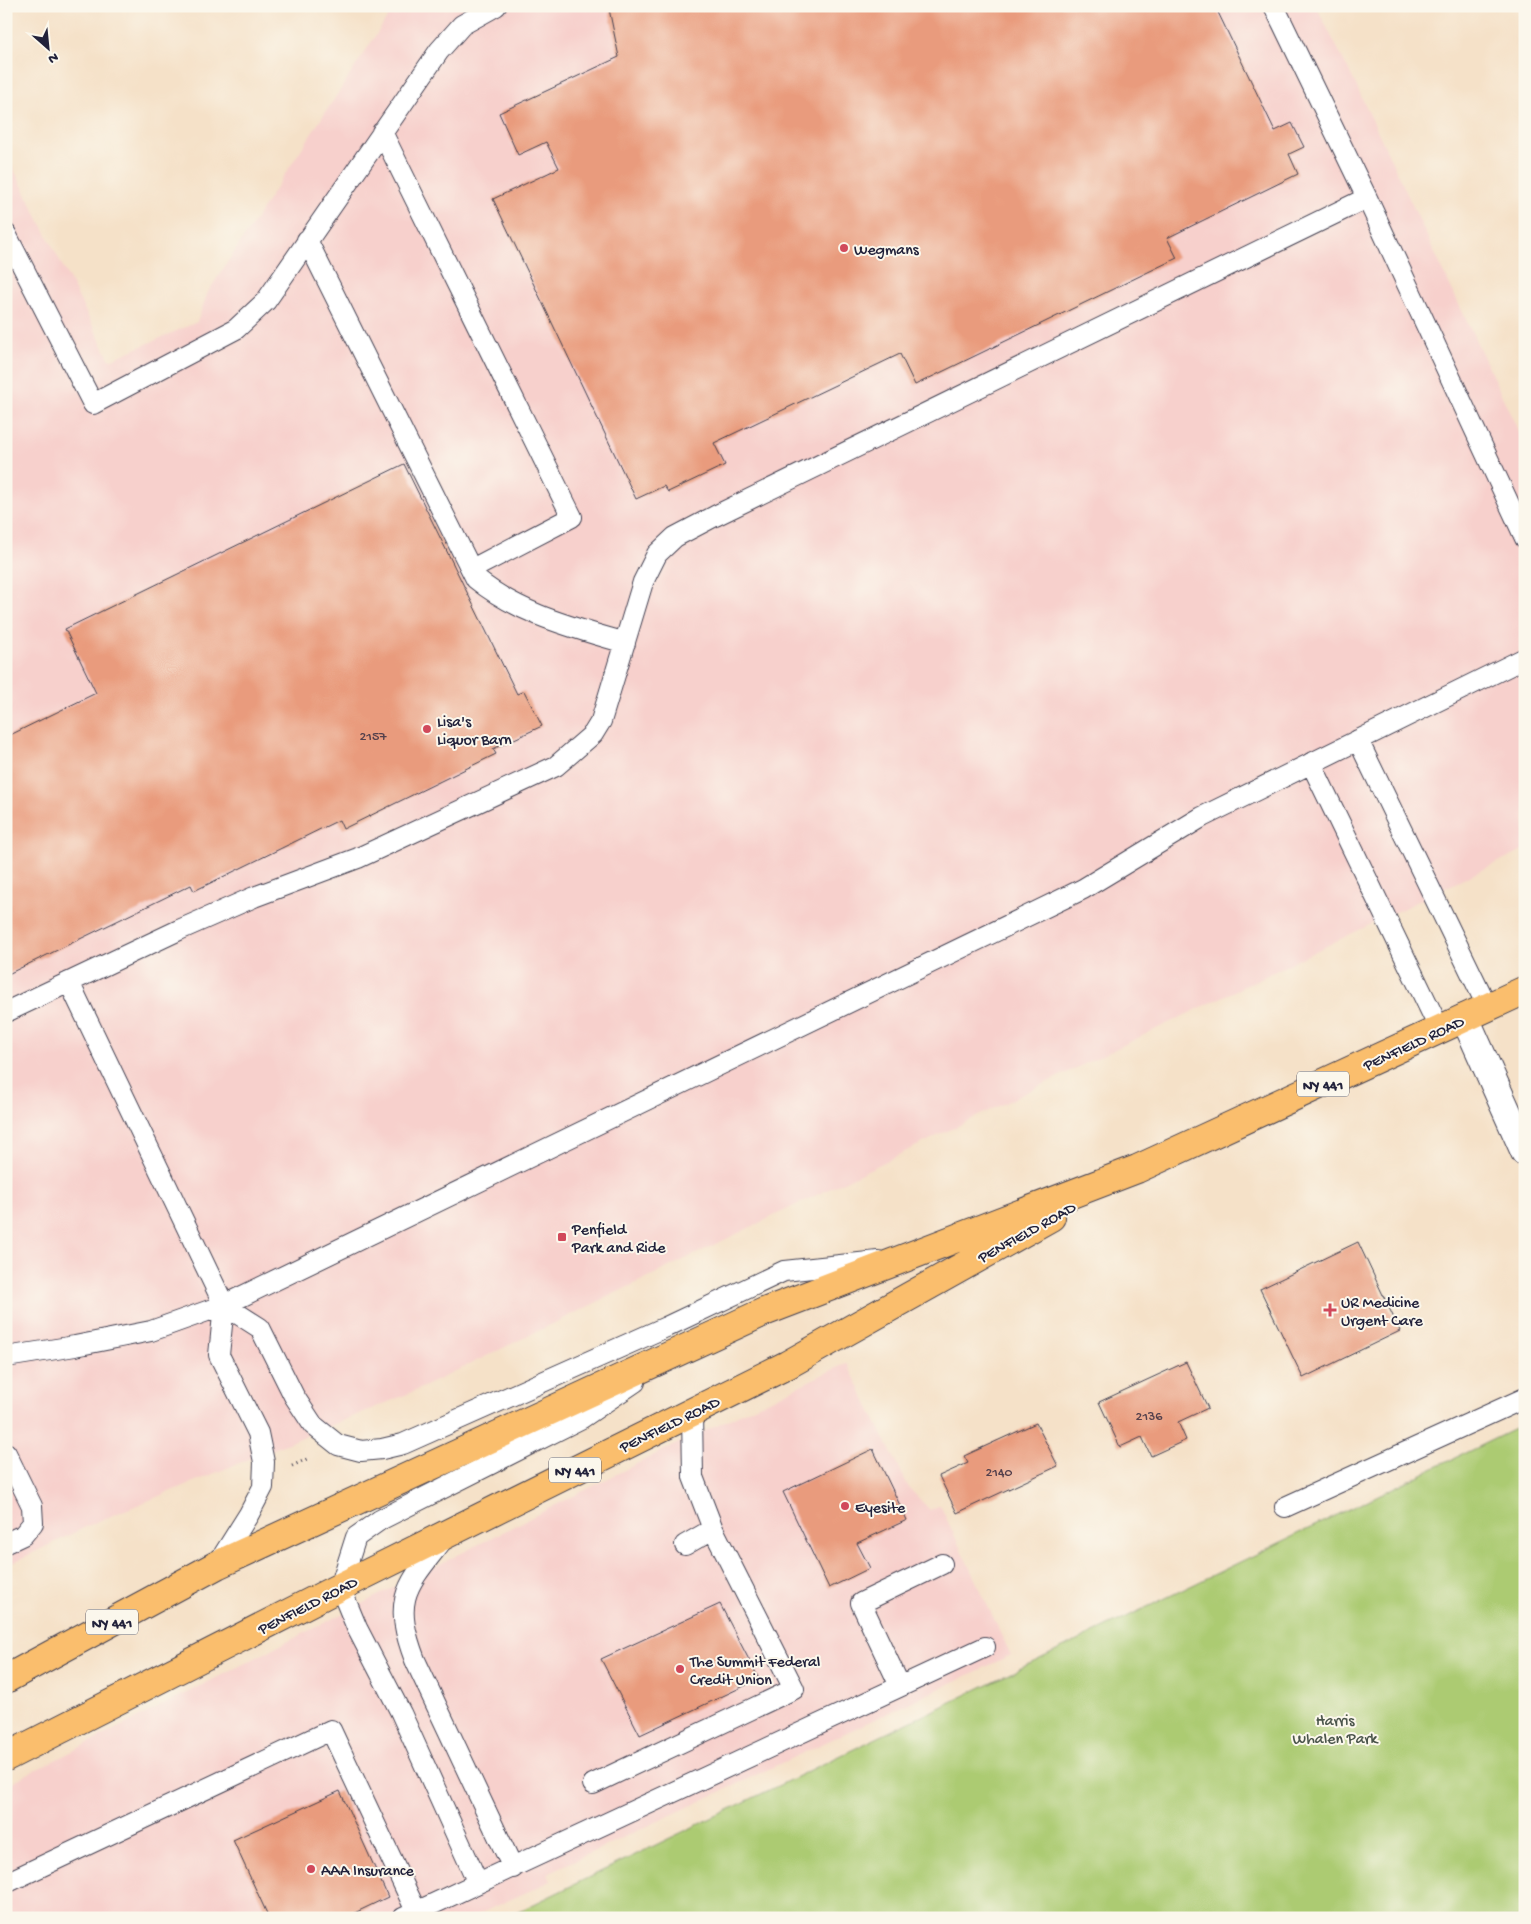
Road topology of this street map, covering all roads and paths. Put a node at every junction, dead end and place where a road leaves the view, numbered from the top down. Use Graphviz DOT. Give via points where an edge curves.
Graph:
graph roads {
  1 [pos="496,6"];
  2 [pos="1274,6"];
  3 [pos="382,132"];
  4 [pos="1367,198"];
  5 [pos="6,234"];
  6 [pos="307,240"];
  7 [pos="1525,538"];
  8 [pos="472,569"];
  9 [pos="625,643"];
  10 [pos="1525,658"];
  11 [pos="1358,740"];
  12 [pos="1311,763"];
  13 [pos="69,982"];
  14 [pos="1525,990"];
  15 [pos="6,1012"];
  16 [pos="1476,1013"];
  17 [pos="1440,1030"];
  18 [pos="1525,1152"];
  19 [pos="1137,1169"];
  20 [pos="908,1257"];
  21 [pos="224,1305"];
  22 [pos="682,1350"];
  23 [pos="6,1357"];
  24 [pos="1525,1398"];
  25 [pos="692,1412"];
  26 [pos="6,1453"];
  27 [pos="312,1457"];
  28 [pos="285,1469"];
  29 [pos="1284,1507"];
  30 [pos="713,1529"];
  31 [pos="447,1534"];
  32 [pos="6,1543"];
  33 [pos="685,1546"];
  34 [pos="942,1564"];
  35 [pos="217,1565"];
  36 [pos="340,1587"];
  37 [pos="984,1647"];
  38 [pos="6,1679"];
  39 [pos="900,1686"];
  40 [pos="6,1757"];
  41 [pos="593,1784"];
  42 [pos="512,1868"];
  43 [pos="6,1883"];
  44 [pos="478,1883"];
  45 [pos="410,1914"];
  1 -- 3 [label="lane" via="462,25 438,51"];
  2 -- 4 [label="lane"];
  3 -- 6 [label="lane"];
  3 -- 8 [label="lane" via="572,517"];
  4 -- 7 [label="lane"];
  4 -- 9 [label="lane" via="675,537 657,554 643,582"];
  5 -- 6 [label="lane" via="93,404 236,329 266,301"];
  6 -- 8 [label="lane"];
  8 -- 9 [label="lane" via="476,579 495,594 543,618"];
  9 -- 13 [label="lane" via="602,721 593,734 556,766 358,858 254,897"];
  10 -- 11 [label="lane"];
  11 -- 12 [label="lane"];
  11 -- 16 [label="lane"];
  12 -- 17 [label="lane"];
  12 -- 21 [label="lane" via="1202,817 1083,889"];
  13 -- 15 [label="lane"];
  13 -- 21 [label="lane"];
  14 -- 16 [label="main road, PENFIELD ROAD / NY 441"];
  16 -- 17 [label="main road, PENFIELD ROAD / NY 441"];
  16 -- 18 [label="street"];
  17 -- 19 [label="main road, PENFIELD ROAD / NY 441"];
  19 -- 20 [label="main road, PENFIELD ROAD / NY 441"];
  19 -- 25 [label="main road, PENFIELD ROAD / NY 441" via="787,1365"];
  20 -- 21 [label="lane" via="784,1271 403,1444 361,1451 338,1445 313,1425 294,1396 260,1328"];
  20 -- 22 [label="main road, PENFIELD ROAD / NY 441" via="764,1312"];
  21 -- 23 [label="lane" via="151,1331"];
  21 -- 35 [label="lane" via="219,1355 258,1433 264,1462 263,1486"];
  22 -- 35 [label="main road, PENFIELD ROAD / NY 441"];
  22 -- 36 [label="lane" via="582,1418 380,1520 356,1538"];
  24 -- 29 [label="lane"];
  25 -- 30 [label="lane" via="693,1477"];
  25 -- 31 [label="main road, PENFIELD ROAD / NY 441"];
  26 -- 32 [label="lane" via="32,1506 33,1523 23,1535"];
  27 -- 28 [label="path"];
  30 -- 33 [label="lane"];
  30 -- 41 [label="lane" via="794,1689"];
  31 -- 36 [label="main road, PENFIELD ROAD / NY 441"];
  31 -- 42 [label="lane" via="410,1582 402,1606 404,1628 415,1660"];
  34 -- 39 [label="lane" via="861,1603"];
  35 -- 38 [label="main road, PENFIELD ROAD / NY 441"];
  36 -- 40 [label="main road, PENFIELD ROAD / NY 441"];
  36 -- 44 [label="lane"];
  37 -- 39 [label="lane"];
  39 -- 42 [label="lane"];
  42 -- 44 [label="lane"];
  43 -- 45 [label="lane" via="330,1730"];
  44 -- 45 [label="lane"];
}
